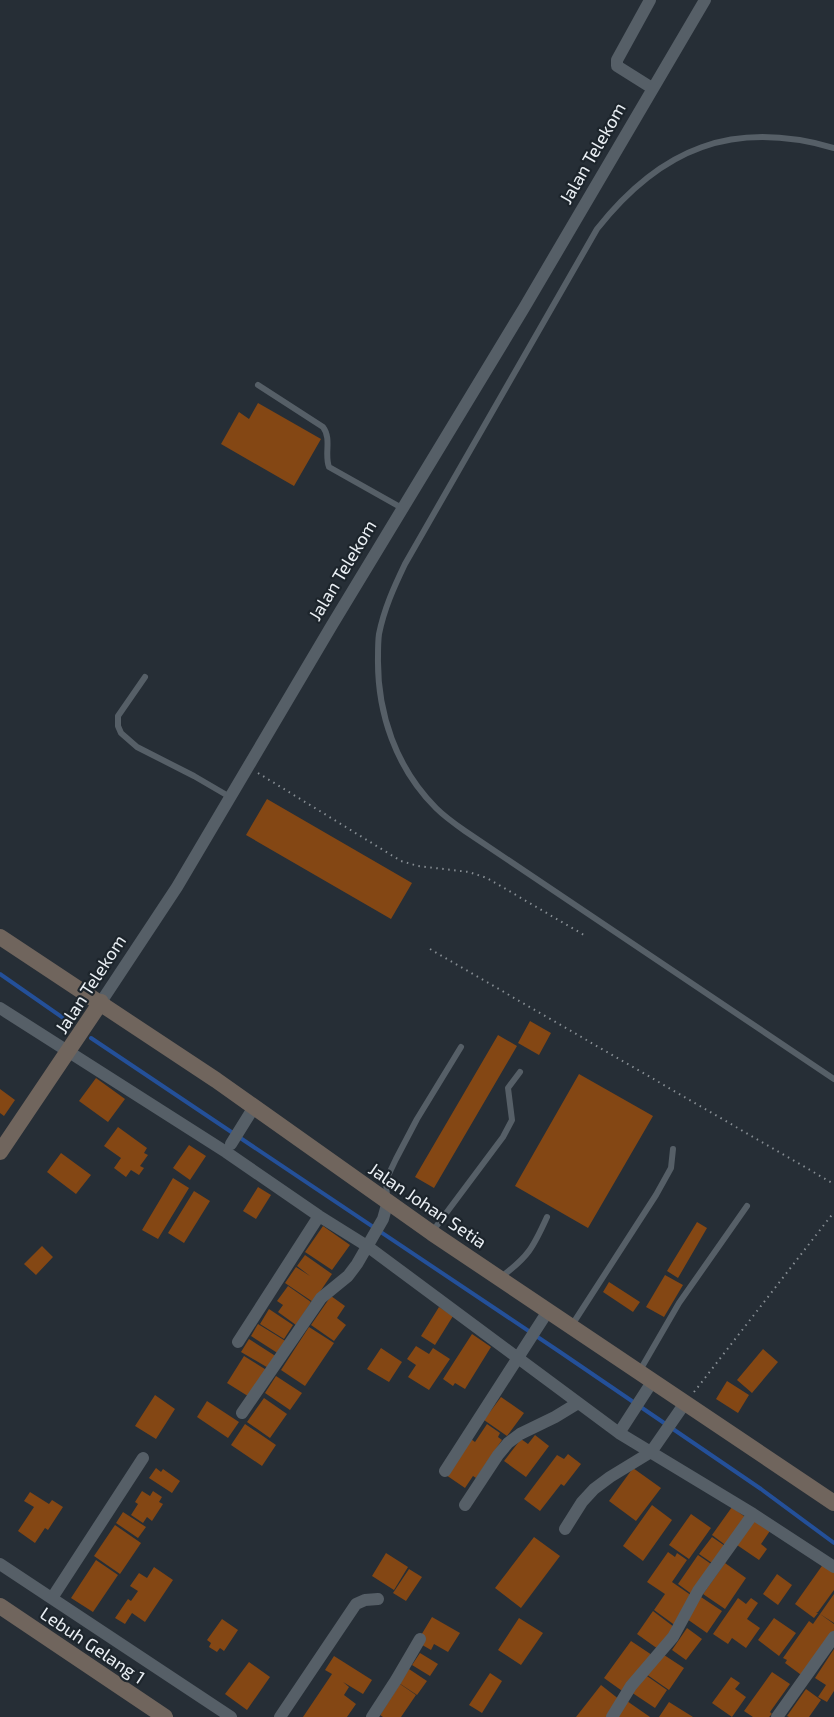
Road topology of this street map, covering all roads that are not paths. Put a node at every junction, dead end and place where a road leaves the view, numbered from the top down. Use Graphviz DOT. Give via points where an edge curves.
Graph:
graph roads {
  1 [pos="650,0"];
  2 [pos="705,0"];
  3 [pos="652,88"];
  4 [pos="834,148"];
  5 [pos="258,385"];
  6 [pos="402,508"];
  7 [pos="145,677"];
  8 [pos="230,797"];
  9 [pos="0,937"];
  10 [pos="100,1002"];
  11 [pos="0,1008"];
  12 [pos="461,1047"];
  13 [pos="68,1053"];
  14 [pos="520,1072"];
  15 [pos="834,1079"];
  16 [pos="252,1112"];
  17 [pos="231,1144"];
  18 [pos="673,1149"];
  19 [pos="0,1152"];
  20 [pos="388,1202"];
  21 [pos="747,1206"];
  22 [pos="319,1216"];
  23 [pos="547,1217"];
  24 [pos="432,1233"];
  25 [pos="369,1242"];
  26 [pos="501,1278"];
  27 [pos="544,1317"];
  28 [pos="571,1326"];
  29 [pos="238,1342"];
  30 [pos="517,1359"];
  31 [pos="645,1377"];
  32 [pos="578,1403"];
  33 [pos="681,1409"];
  34 [pos="242,1413"];
  35 [pos="619,1433"];
  36 [pos="654,1449"];
  37 [pos="143,1458"];
  38 [pos="445,1472"];
  39 [pos="834,1503"];
  40 [pos="465,1505"];
  41 [pos="753,1514"];
  42 [pos="565,1529"];
  43 [pos="0,1564"];
  44 [pos="834,1567"];
  45 [pos="52,1598"];
  46 [pos="378,1599"];
  47 [pos="0,1606"];
  48 [pos="834,1637"];
  49 [pos="420,1639"];
  50 [pos="165,1717"];
  51 [pos="231,1717"];
  52 [pos="280,1717"];
  53 [pos="372,1717"];
  54 [pos="612,1717"];
  55 [pos="777,1717"];
  1 -- 3 [label="street" via="617,66"];
  2 -- 3 [label="street, Jalan Telekom"];
  3 -- 6 [label="street, Jalan Telekom"];
  4 -- 15 [label="lane" via="807,140 766,136 702,146 672,160 619,202 597,230 405,564 379,636 378,679 395,749 436,809"];
  5 -- 6 [label="lane" via="323,427 328,438 329,467"];
  6 -- 8 [label="street, Jalan Telekom"];
  7 -- 8 [label="lane" via="118,716 121,733 137,747"];
  8 -- 10 [label="street, Jalan Telekom"];
  9 -- 10 [label="main road, Jalan Johan Setia"];
  10 -- 13 [label="main road, Jalan Telekom"];
  10 -- 16 [label="main road, Jalan Johan Setia"];
  11 -- 13 [label="street"];
  12 -- 20 [label="lane" via="386,1180"];
  13 -- 19 [label="main road, Jalan Telekom"];
  13 -- 22 [label="street" via="226,1152"];
  14 -- 24 [label="lane" via="508,1088 512,1120 503,1137"];
  16 -- 17 [label="street"];
  16 -- 20 [label="main road, Jalan Johan Setia"];
  18 -- 28 [label="lane" via="671,1168 656,1195"];
  20 -- 24 [label="main road, Jalan Johan Setia"];
  20 -- 25 [label="street"];
  21 -- 31 [label="lane" via="679,1303"];
  22 -- 25 [label="street"];
  22 -- 29 [label="street"];
  23 -- 26 [label="lane" via="523,1261"];
  24 -- 26 [label="main road, Jalan Johan Setia"];
  25 -- 30 [label="street"];
  25 -- 34 [label="street" via="348,1276 321,1298"];
  26 -- 27 [label="main road, Jalan Johan Setia"];
  27 -- 28 [label="main road, Jalan Johan Setia"];
  27 -- 30 [label="street"];
  28 -- 31 [label="main road, Jalan Johan Setia"];
  30 -- 32 [label="street"];
  30 -- 38 [label="street"];
  31 -- 33 [label="main road, Jalan Johan Setia"];
  31 -- 35 [label="street" via="642,1397"];
  32 -- 35 [label="street"];
  32 -- 40 [label="street" via="508,1443"];
  33 -- 36 [label="street"];
  33 -- 39 [label="main road, Jalan Johan Setia"];
  35 -- 36 [label="street"];
  36 -- 41 [label="street"];
  36 -- 42 [label="street" via="594,1489"];
  37 -- 45 [label="street"];
  41 -- 44 [label="street"];
  41 -- 54 [label="street" via="698,1592 673,1637 631,1686"];
  43 -- 45 [label="street"];
  45 -- 51 [label="street"];
  46 -- 52 [label="street" via="356,1604"];
  47 -- 50 [label="main road, Lebuh Gelang 1"];
  48 -- 55 [label="street"];
  49 -- 53 [label="street"];
}
